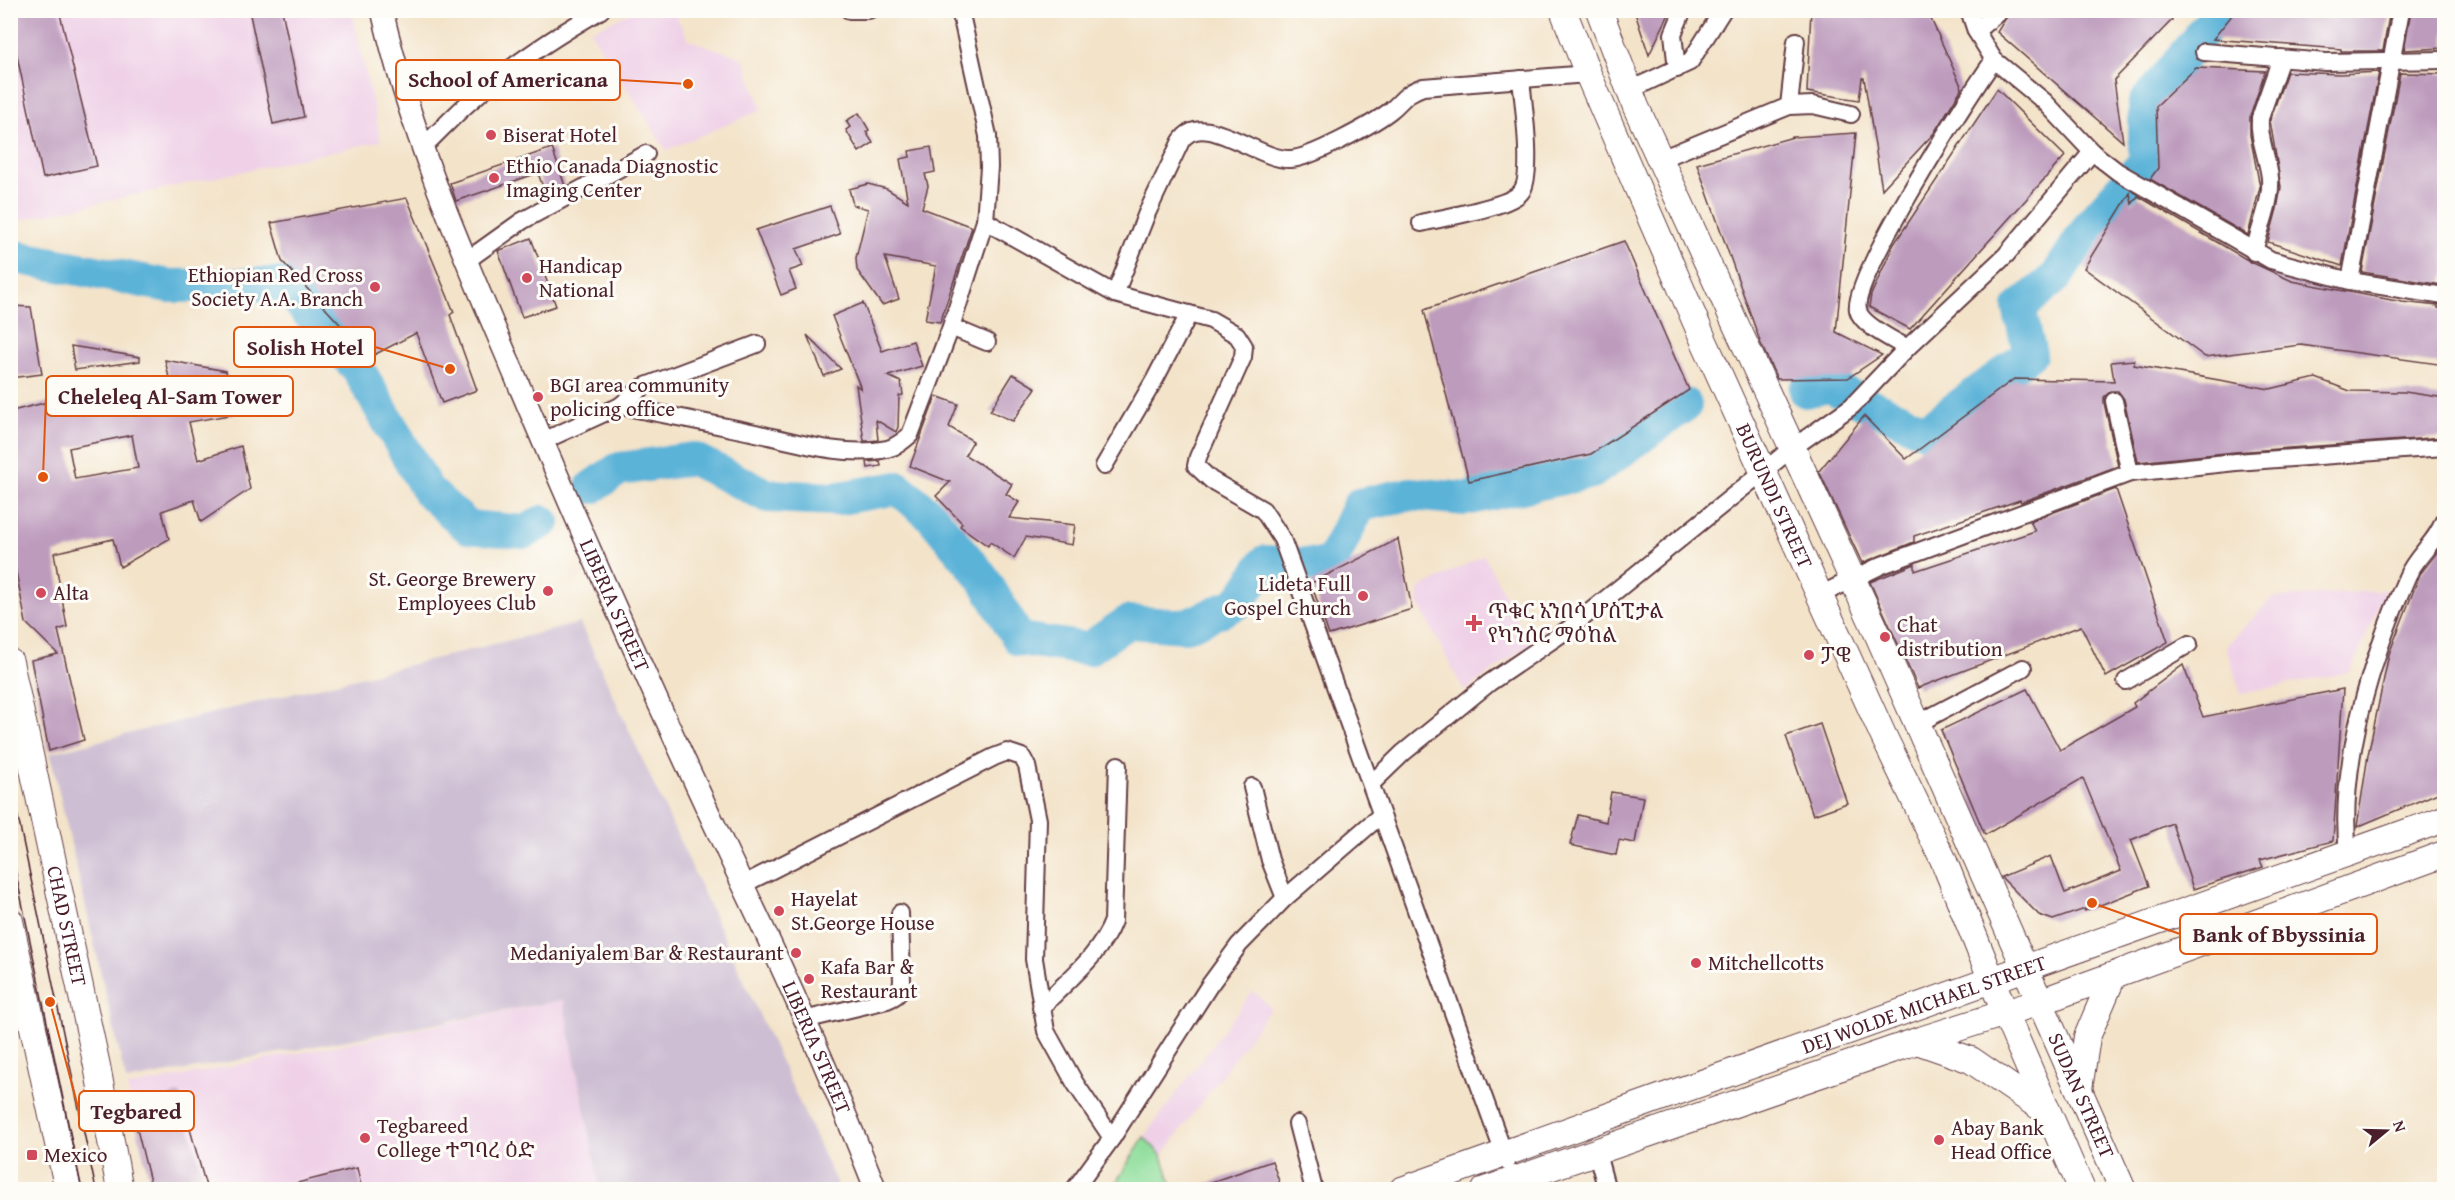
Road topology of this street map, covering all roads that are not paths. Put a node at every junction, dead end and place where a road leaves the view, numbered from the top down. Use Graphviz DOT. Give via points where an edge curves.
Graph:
graph roads {
  1 [pos="382,10"];
  2 [pos="601,10"];
  3 [pos="849,10"];
  4 [pos="869,10"];
  5 [pos="960,10"];
  6 [pos="1563,10"];
  7 [pos="1599,10"];
  8 [pos="1683,10"];
  9 [pos="1723,10"];
  10 [pos="1969,10"];
  11 [pos="2001,10"];
  12 [pos="2401,10"];
  13 [pos="1977,31"];
  14 [pos="1796,41"];
  15 [pos="2204,52"];
  16 [pos="2281,58"];
  17 [pos="1994,60"];
  18 [pos="2445,60"];
  19 [pos="2392,62"];
  20 [pos="1677,69"];
  21 [pos="1588,74"];
  22 [pos="1521,78"];
  23 [pos="1630,90"];
  24 [pos="1789,106"];
  25 [pos="1851,114"];
  26 [pos="423,147"];
  27 [pos="2092,152"];
  28 [pos="646,154"];
  29 [pos="1661,159"];
  30 [pos="1688,218"];
  31 [pos="985,221"];
  32 [pos="1421,223"];
  33 [pos="1657,233"];
  34 [pos="2254,252"];
  35 [pos="466,261"];
  36 [pos="2350,281"];
  37 [pos="1115,294"];
  38 [pos="2445,296"];
  39 [pos="1189,314"];
  40 [pos="951,327"];
  41 [pos="987,342"];
  42 [pos="757,344"];
  43 [pos="1907,348"];
  44 [pos="2114,401"];
  45 [pos="620,406"];
  46 [pos="543,441"];
  47 [pos="2445,447"];
  48 [pos="1791,449"];
  49 [pos="1104,466"];
  50 [pos="1765,472"];
  51 [pos="2130,473"];
  52 [pos="2445,520"];
  53 [pos="1852,580"];
  54 [pos="1820,595"];
  55 [pos="2189,644"];
  56 [pos="10,662"];
  57 [pos="2023,668"];
  58 [pos="2126,681"];
  59 [pos="10,718"];
  60 [pos="1917,724"];
  61 [pos="1118,765"];
  62 [pos="1372,783"];
  63 [pos="1252,788"];
  64 [pos="1381,814"];
  65 [pos="2445,819"];
  66 [pos="2348,853"];
  67 [pos="2445,854"];
  68 [pos="744,884"];
  69 [pos="1285,898"];
  70 [pos="900,913"];
  71 [pos="10,921"];
  72 [pos="2026,968"];
  73 [pos="2113,976"];
  74 [pos="1992,978"];
  75 [pos="10,997"];
  76 [pos="2040,1002"];
  77 [pos="1041,1008"];
  78 [pos="2005,1013"];
  79 [pos="804,1020"];
  80 [pos="1917,1041"];
  81 [pos="2079,1089"];
  82 [pos="2048,1113"];
  83 [pos="2094,1123"];
  84 [pos="1297,1124"];
  85 [pos="1112,1138"];
  86 [pos="2062,1145"];
  87 [pos="1596,1150"];
  88 [pos="1504,1153"];
  89 [pos="1513,1180"];
  90 [pos="50,1190"];
  91 [pos="68,1190"];
  92 [pos="105,1190"];
  93 [pos="120,1190"];
  94 [pos="876,1190"];
  95 [pos="1074,1190"];
  96 [pos="1314,1190"];
  97 [pos="1402,1190"];
  98 [pos="1485,1190"];
  99 [pos="1607,1190"];
  100 [pos="2082,1190"];
  101 [pos="2123,1190"];
  1 -- 26 [label="street, LIBERIA STREET"];
  2 -- 26 [label="street" via="515,65"];
  3 -- 4 [label="street"];
  5 -- 31 [label="street" via="988,136"];
  6 -- 21 [label="main road, BURUNDI STREET"];
  7 -- 23 [label="main road, BURUNDI STREET"];
  8 -- 20 [label="street" via="1673,34"];
  9 -- 20 [label="street" via="1695,57"];
  10 -- 13 [label="street"];
  11 -- 13 [label="street"];
  12 -- 19 [label="street"];
  13 -- 17 [label="street"];
  14 -- 24 [label="street"];
  15 -- 16 [label="street"];
  16 -- 19 [label="street"];
  16 -- 34 [label="street" via="2260,118 2270,179"];
  17 -- 27 [label="street" via="2045,102"];
  17 -- 43 [label="street" via="1966,98 1908,197 1857,300 1858,312 1865,322"];
  18 -- 19 [label="street"];
  19 -- 36 [label="street"];
  20 -- 23 [label="street"];
  21 -- 22 [label="street"];
  21 -- 33 [label="main road, BURUNDI STREET"];
  22 -- 32 [label="street" via="1528,177 1521,193 1500,204"];
  22 -- 37 [label="street" via="1411,91 1372,121 1314,152 1289,160 1266,155 1208,129 1186,133 1147,213"];
  23 -- 29 [label="main road, BURUNDI STREET"];
  24 -- 25 [label="street" via="1813,105"];
  24 -- 29 [label="street"];
  26 -- 35 [label="street, LIBERIA STREET"];
  27 -- 34 [label="street"];
  27 -- 43 [label="street" via="2006,255"];
  28 -- 35 [label="street" via="522,221"];
  29 -- 30 [label="main road, BURUNDI STREET"];
  30 -- 33 [label="main road"];
  30 -- 48 [label="main road, BURUNDI STREET"];
  31 -- 37 [label="street"];
  31 -- 40 [label="street"];
  33 -- 50 [label="main road, BURUNDI STREET"];
  34 -- 36 [label="street"];
  35 -- 46 [label="street, LIBERIA STREET"];
  36 -- 38 [label="street"];
  37 -- 39 [label="street"];
  39 -- 49 [label="street"];
  39 -- 62 [label="street" via="1226,328 1244,346 1243,357 1196,466 1211,480 1263,510 1282,538"];
  40 -- 41 [label="street"];
  40 -- 45 [label="street" via="910,435 888,449 858,451 796,443"];
  42 -- 45 [label="street" via="643,387"];
  43 -- 48 [label="street" via="1852,406"];
  44 -- 51 [label="street"];
  45 -- 46 [label="street"];
  46 -- 68 [label="street, LIBERIA STREET"];
  47 -- 51 [label="street"];
  48 -- 50 [label="street"];
  48 -- 53 [label="main road, BURUNDI STREET"];
  50 -- 54 [label="main road, BURUNDI STREET"];
  50 -- 62 [label="street" via="1570,628 1489,683"];
  51 -- 53 [label="street" via="1882,565"];
  52 -- 66 [label="street" via="2407,575 2367,685 2351,761"];
  53 -- 54 [label="street"];
  53 -- 60 [label="main road, BURUNDI STREET"];
  54 -- 74 [label="main road, BURUNDI STREET" via="1943,859"];
  55 -- 58 [label="street"];
  56 -- 93 [label="main road, CHAD STREET"];
  57 -- 60 [label="street"];
  59 -- 92 [label="main road, CHAD STREET"];
  60 -- 72 [label="main road, BURUNDI STREET"];
  61 -- 77 [label="street" via="1113,921 1099,948"];
  62 -- 64 [label="street"];
  63 -- 69 [label="street" via="1270,860"];
  64 -- 69 [label="street"];
  64 -- 88 [label="street"];
  65 -- 66 [label="main road, DEJ WOLDE MICHAEL STREET"];
  66 -- 72 [label="main road, DEJ WOLDE MICHAEL STREET"];
  67 -- 73 [label="main road, DEJ WOLDE MICHAEL STREET"];
  68 -- 77 [label="street" via="994,757 1015,753 1027,766 1038,820 1034,959"];
  68 -- 79 [label="street, LIBERIA STREET"];
  69 -- 85 [label="street" via="1239,945 1215,978"];
  70 -- 79 [label="street" via="902,981 898,994"];
  71 -- 91 [label="main road"];
  72 -- 74 [label="main road, DEJ WOLDE MICHAEL STREET"];
  72 -- 76 [label="main road, SUDAN STREET"];
  73 -- 76 [label="main road, DEJ WOLDE MICHAEL STREET"];
  73 -- 81 [label="main road" via="2087,1037"];
  74 -- 78 [label="main road, BURUNDI STREET"];
  74 -- 88 [label="main road, DEJ WOLDE MICHAEL STREET"];
  75 -- 90 [label="main road"];
  76 -- 78 [label="main road, DEJ WOLDE MICHAEL STREET"];
  76 -- 81 [label="main road, SUDAN STREET"];
  77 -- 85 [label="street" via="1056,1051"];
  78 -- 80 [label="main road, DEJ WOLDE MICHAEL STREET"];
  78 -- 82 [label="main road, SUDAN STREET"];
  79 -- 94 [label="street, LIBERIA STREET"];
  80 -- 82 [label="main road" via="1971,1060"];
  80 -- 87 [label="main road, DEJ WOLDE MICHAEL STREET"];
  81 -- 83 [label="main road, SUDAN STREET"];
  82 -- 86 [label="main road, SUDAN STREET"];
  83 -- 86 [label="main road"];
  83 -- 101 [label="main road, SUDAN STREET"];
  84 -- 96 [label="street"];
  85 -- 95 [label="street"];
  86 -- 100 [label="main road, SUDAN STREET"];
  87 -- 89 [label="main road, DEJ WOLDE MICHAEL STREET"];
  87 -- 99 [label="street"];
  88 -- 89 [label="street"];
  88 -- 97 [label="main road, DEJ WOLDE MICHAEL STREET"];
  89 -- 98 [label="main road, DEJ WOLDE MICHAEL STREET"];
}
